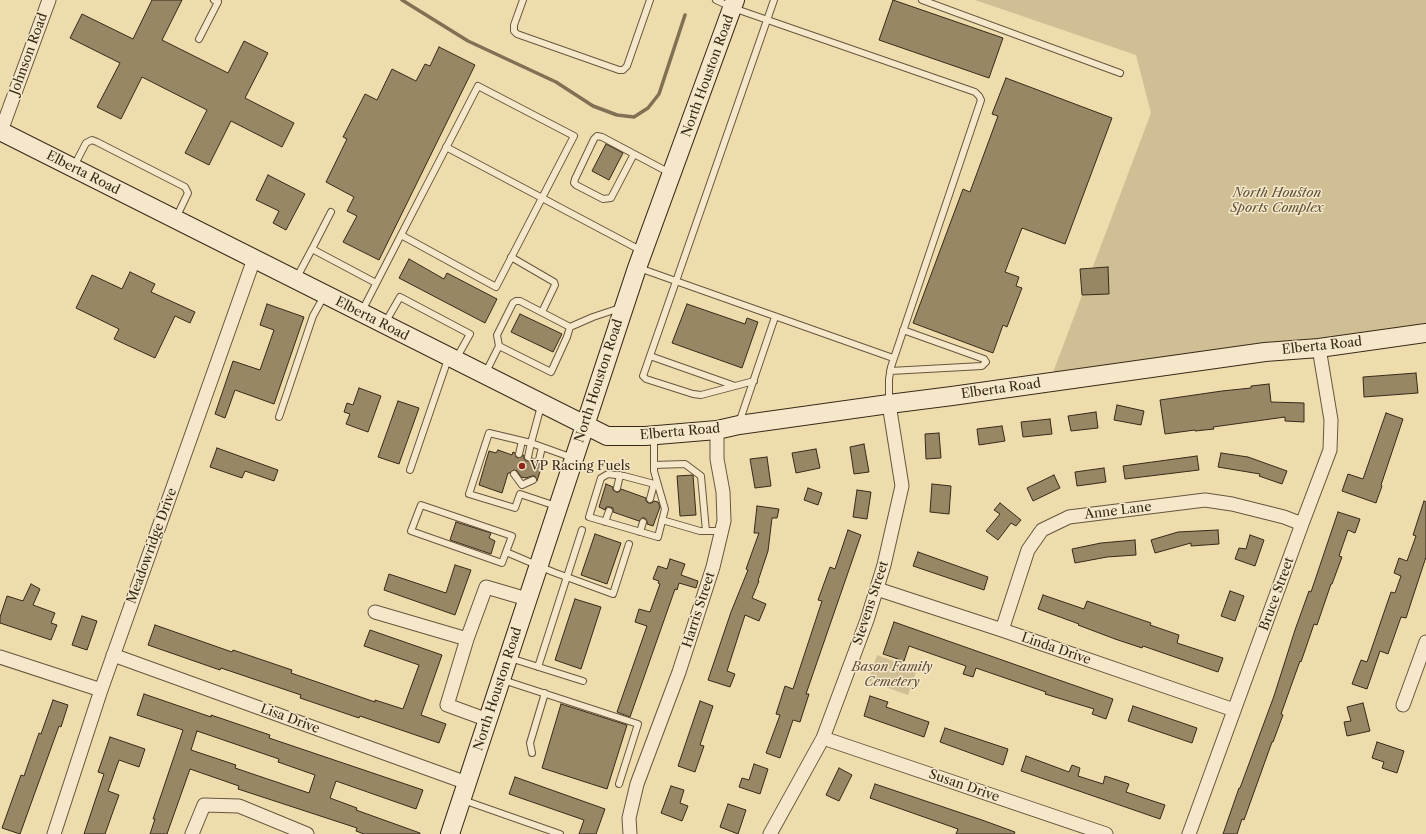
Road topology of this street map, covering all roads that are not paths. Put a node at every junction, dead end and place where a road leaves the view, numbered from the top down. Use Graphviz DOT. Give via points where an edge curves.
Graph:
graph roads {
  1 [pos="49,0"];
  2 [pos="523,0"];
  3 [pos="650,0"];
  4 [pos="716,0"];
  5 [pos="774,0"];
  6 [pos="922,0"];
  7 [pos="217,1"];
  8 [pos="734,4"];
  9 [pos="767,20"];
  10 [pos="199,39"];
  11 [pos="1120,73"];
  12 [pos="0,131"];
  13 [pos="446,147"];
  14 [pos="634,154"];
  15 [pos="73,168"];
  16 [pos="672,174"];
  17 [pos="542,198"];
  18 [pos="331,212"];
  19 [pos="175,219"];
  20 [pos="401,235"];
  21 [pos="312,249"];
  22 [pos="511,257"];
  23 [pos="254,259"];
  24 [pos="640,260"];
  25 [pos="295,280"];
  26 [pos="676,281"];
  27 [pos="376,283"];
  28 [pos="324,295"];
  29 [pos="624,307"];
  30 [pos="542,312"];
  31 [pos="361,313"];
  32 [pos="775,316"];
  33 [pos="384,325"];
  34 [pos="570,327"];
  35 [pos="903,330"];
  36 [pos="1426,333"];
  37 [pos="499,346"];
  38 [pos="1319,348"];
  39 [pos="650,356"];
  40 [pos="893,358"];
  41 [pos="452,359"];
  42 [pos="890,372"];
  43 [pos="484,375"];
  44 [pos="754,381"];
  45 [pos="735,386"];
  46 [pos="541,404"];
  47 [pos="889,404"];
  48 [pos="279,417"];
  49 [pos="739,425"];
  50 [pos="584,426"];
  51 [pos="717,430"];
  52 [pos="654,435"];
  53 [pos="522,441"];
  54 [pos="531,443"];
  55 [pos="542,447"];
  56 [pos="519,454"];
  57 [pos="528,457"];
  58 [pos="574,458"];
  59 [pos="539,460"];
  60 [pos="654,465"];
  61 [pos="410,470"];
  62 [pos="514,474"];
  63 [pos="620,475"];
  64 [pos="524,477"];
  65 [pos="533,480"];
  66 [pos="656,484"];
  67 [pos="522,485"];
  68 [pos="617,488"];
  69 [pos="520,494"];
  70 [pos="650,499"];
  71 [pos="558,507"];
  72 [pos="609,511"];
  73 [pos="662,520"];
  74 [pos="605,522"];
  75 [pos="643,522"];
  76 [pos="1302,524"];
  77 [pos="582,530"];
  78 [pos="706,531"];
  79 [pos="722,531"];
  80 [pos="640,532"];
  81 [pos="629,544"];
  82 [pos="506,552"];
  83 [pos="538,566"];
  84 [pos="566,578"];
  85 [pos="877,589"];
  86 [pos="528,599"];
  87 [pos="375,612"];
  88 [pos="1002,630"];
  89 [pos="467,639"];
  90 [pos="1426,642"];
  91 [pos="113,655"];
  92 [pos="0,657"];
  93 [pos="508,657"];
  94 [pos="538,666"];
  95 [pos="501,679"];
  96 [pos="583,681"];
  97 [pos="101,690"];
  98 [pos="545,693"];
  99 [pos="1403,705"];
  100 [pos="1234,710"];
  101 [pos="488,720"];
  102 [pos="823,738"];
  103 [pos="532,753"];
  104 [pos="619,784"];
  105 [pos="464,791"];
  106 [pos="54,834"];
  107 [pos="192,834"];
  108 [pos="308,834"];
  109 [pos="450,834"];
  110 [pos="560,834"];
  111 [pos="630,834"];
  112 [pos="770,834"];
  113 [pos="1106,834"];
  114 [pos="1189,834"];
  1 -- 12 [label="street, Johnson Road"];
  2 -- 3 [label="lane" via="514,25 517,34 619,70 627,66"];
  4 -- 8 [label="lane"];
  5 -- 9 [label="lane"];
  6 -- 11 [label="lane"];
  7 -- 10 [label="lane"];
  8 -- 9 [label="lane"];
  8 -- 16 [label="street, North Houston Road"];
  9 -- 26 [label="lane"];
  9 -- 35 [label="lane" via="976,92 981,100"];
  12 -- 15 [label="street, Elberta Road"];
  13 -- 17 [label="lane"];
  13 -- 17 [label="lane" via="478,86 554,125 574,136"];
  13 -- 20 [label="lane"];
  14 -- 14 [label="lane" via="597,136 574,183 603,199 611,198"];
  14 -- 16 [label="lane"];
  15 -- 19 [label="street, Elberta Road"];
  15 -- 19 [label="lane" via="86,143 92,140 97,142 185,187 188,193"];
  16 -- 24 [label="street, North Houston Road"];
  17 -- 22 [label="lane"];
  17 -- 24 [label="lane"];
  18 -- 21 [label="lane"];
  19 -- 23 [label="street, Elberta Road"];
  20 -- 22 [label="lane" via="496,287"];
  20 -- 27 [label="lane"];
  21 -- 25 [label="lane"];
  21 -- 27 [label="lane"];
  22 -- 30 [label="lane" via="554,282"];
  23 -- 25 [label="street, Elberta Road"];
  23 -- 91 [label="street, Meadowridge Drive"];
  24 -- 26 [label="lane"];
  24 -- 29 [label="street, North Houston Road"];
  25 -- 28 [label="street, Elberta Road"];
  26 -- 32 [label="lane"];
  26 -- 39 [label="lane"];
  27 -- 31 [label="lane"];
  28 -- 31 [label="street, Elberta Road"];
  28 -- 48 [label="lane" via="313,316"];
  29 -- 34 [label="lane" via="593,316"];
  29 -- 50 [label="street, North Houston Road"];
  30 -- 34 [label="lane"];
  30 -- 37 [label="lane" via="520,301 513,303 497,335"];
  31 -- 33 [label="street, Elberta Road"];
  32 -- 40 [label="lane"];
  32 -- 44 [label="lane"];
  33 -- 41 [label="street, Elberta Road"];
  33 -- 41 [label="lane" via="400,297 470,334"];
  34 -- 37 [label="lane" via="551,372"];
  35 -- 40 [label="lane"];
  35 -- 42 [label="lane" via="984,358 986,362 982,366"];
  36 -- 38 [label="street, Elberta Road"];
  37 -- 43 [label="lane"];
  38 -- 47 [label="street, Elberta Road" via="1265,352"];
  38 -- 76 [label="street, Bruce Street" via="1331,420 1330,450"];
  39 -- 45 [label="lane"];
  39 -- 45 [label="lane" via="643,376 646,379 701,395"];
  40 -- 42 [label="lane"];
  41 -- 43 [label="street, Elberta Road"];
  41 -- 61 [label="lane"];
  42 -- 47 [label="lane"];
  43 -- 46 [label="street, Elberta Road"];
  44 -- 45 [label="lane"];
  44 -- 49 [label="lane"];
  46 -- 50 [label="street, Elberta Road"];
  46 -- 54 [label="lane"];
  47 -- 49 [label="street, Elberta Road"];
  47 -- 85 [label="street, Stevens Street" via="902,486"];
  49 -- 51 [label="street, Elberta Road"];
  50 -- 52 [label="street, Elberta Road" via="607,436"];
  50 -- 58 [label="street, North Houston Road"];
  51 -- 52 [label="street, Elberta Road"];
  51 -- 79 [label="street, Harris Street" via="717,459 723,492"];
  52 -- 60 [label="lane"];
  53 -- 54 [label="lane"];
  53 -- 56 [label="lane"];
  53 -- 69 [label="lane" via="489,433 469,494 515,508"];
  54 -- 55 [label="lane"];
  54 -- 57 [label="lane"];
  55 -- 58 [label="lane"];
  55 -- 59 [label="lane"];
  58 -- 71 [label="street, North Houston Road"];
  60 -- 66 [label="lane"];
  60 -- 78 [label="lane" via="685,464 701,476"];
  62 -- 67 [label="lane"];
  63 -- 66 [label="lane"];
  63 -- 68 [label="lane"];
  63 -- 74 [label="lane" via="608,474 601,478 589,517"];
  64 -- 67 [label="lane"];
  65 -- 67 [label="lane"];
  66 -- 70 [label="lane"];
  66 -- 73 [label="lane" via="665,509"];
  67 -- 69 [label="lane"];
  69 -- 71 [label="lane"];
  71 -- 83 [label="street, North Houston Road"];
  72 -- 74 [label="lane"];
  73 -- 78 [label="lane"];
  73 -- 80 [label="lane" via="658,537"];
  74 -- 80 [label="lane"];
  75 -- 80 [label="lane"];
  76 -- 88 [label="street, Anne Lane" via="1232,504 1205,500 1069,518 1042,530 1028,550"];
  76 -- 100 [label="street, Bruce Street"];
  77 -- 84 [label="lane"];
  78 -- 79 [label="lane"];
  79 -- 111 [label="street, Harris Street" via="679,672 637,784 628,818"];
  81 -- 84 [label="lane" via="613,594"];
  82 -- 82 [label="lane" via="512,536 421,504 411,532 502,563"];
  82 -- 83 [label="lane"];
  83 -- 84 [label="lane"];
  83 -- 86 [label="street, North Houston Road"];
  84 -- 94 [label="lane"];
  85 -- 88 [label="street, Linda Drive"];
  85 -- 102 [label="street, Stevens Street"];
  86 -- 89 [label="street" via="486,588"];
  86 -- 93 [label="street, North Houston Road"];
  87 -- 89 [label="street"];
  88 -- 100 [label="street, Linda Drive"];
  89 -- 101 [label="street" via="447,705"];
  90 -- 99 [label="street"];
  91 -- 97 [label="street, Meadowridge Drive"];
  91 -- 105 [label="street, Lisa Drive"];
  92 -- 97 [label="street"];
  93 -- 94 [label="lane"];
  93 -- 95 [label="street, North Houston Road"];
  94 -- 96 [label="lane"];
  95 -- 98 [label="lane"];
  95 -- 101 [label="street, North Houston Road"];
  97 -- 106 [label="street, Meadowridge Drive"];
  98 -- 103 [label="lane" via="530,743"];
  98 -- 104 [label="lane" via="638,724"];
  100 -- 114 [label="street, Bruce Street"];
  101 -- 105 [label="street, North Houston Road"];
  102 -- 112 [label="street, Stevens Street"];
  102 -- 113 [label="street, Susan Drive"];
  105 -- 109 [label="street, North Houston Road"];
  105 -- 110 [label="lane"];
  107 -- 108 [label="street" via="204,805 239,806"];
}
